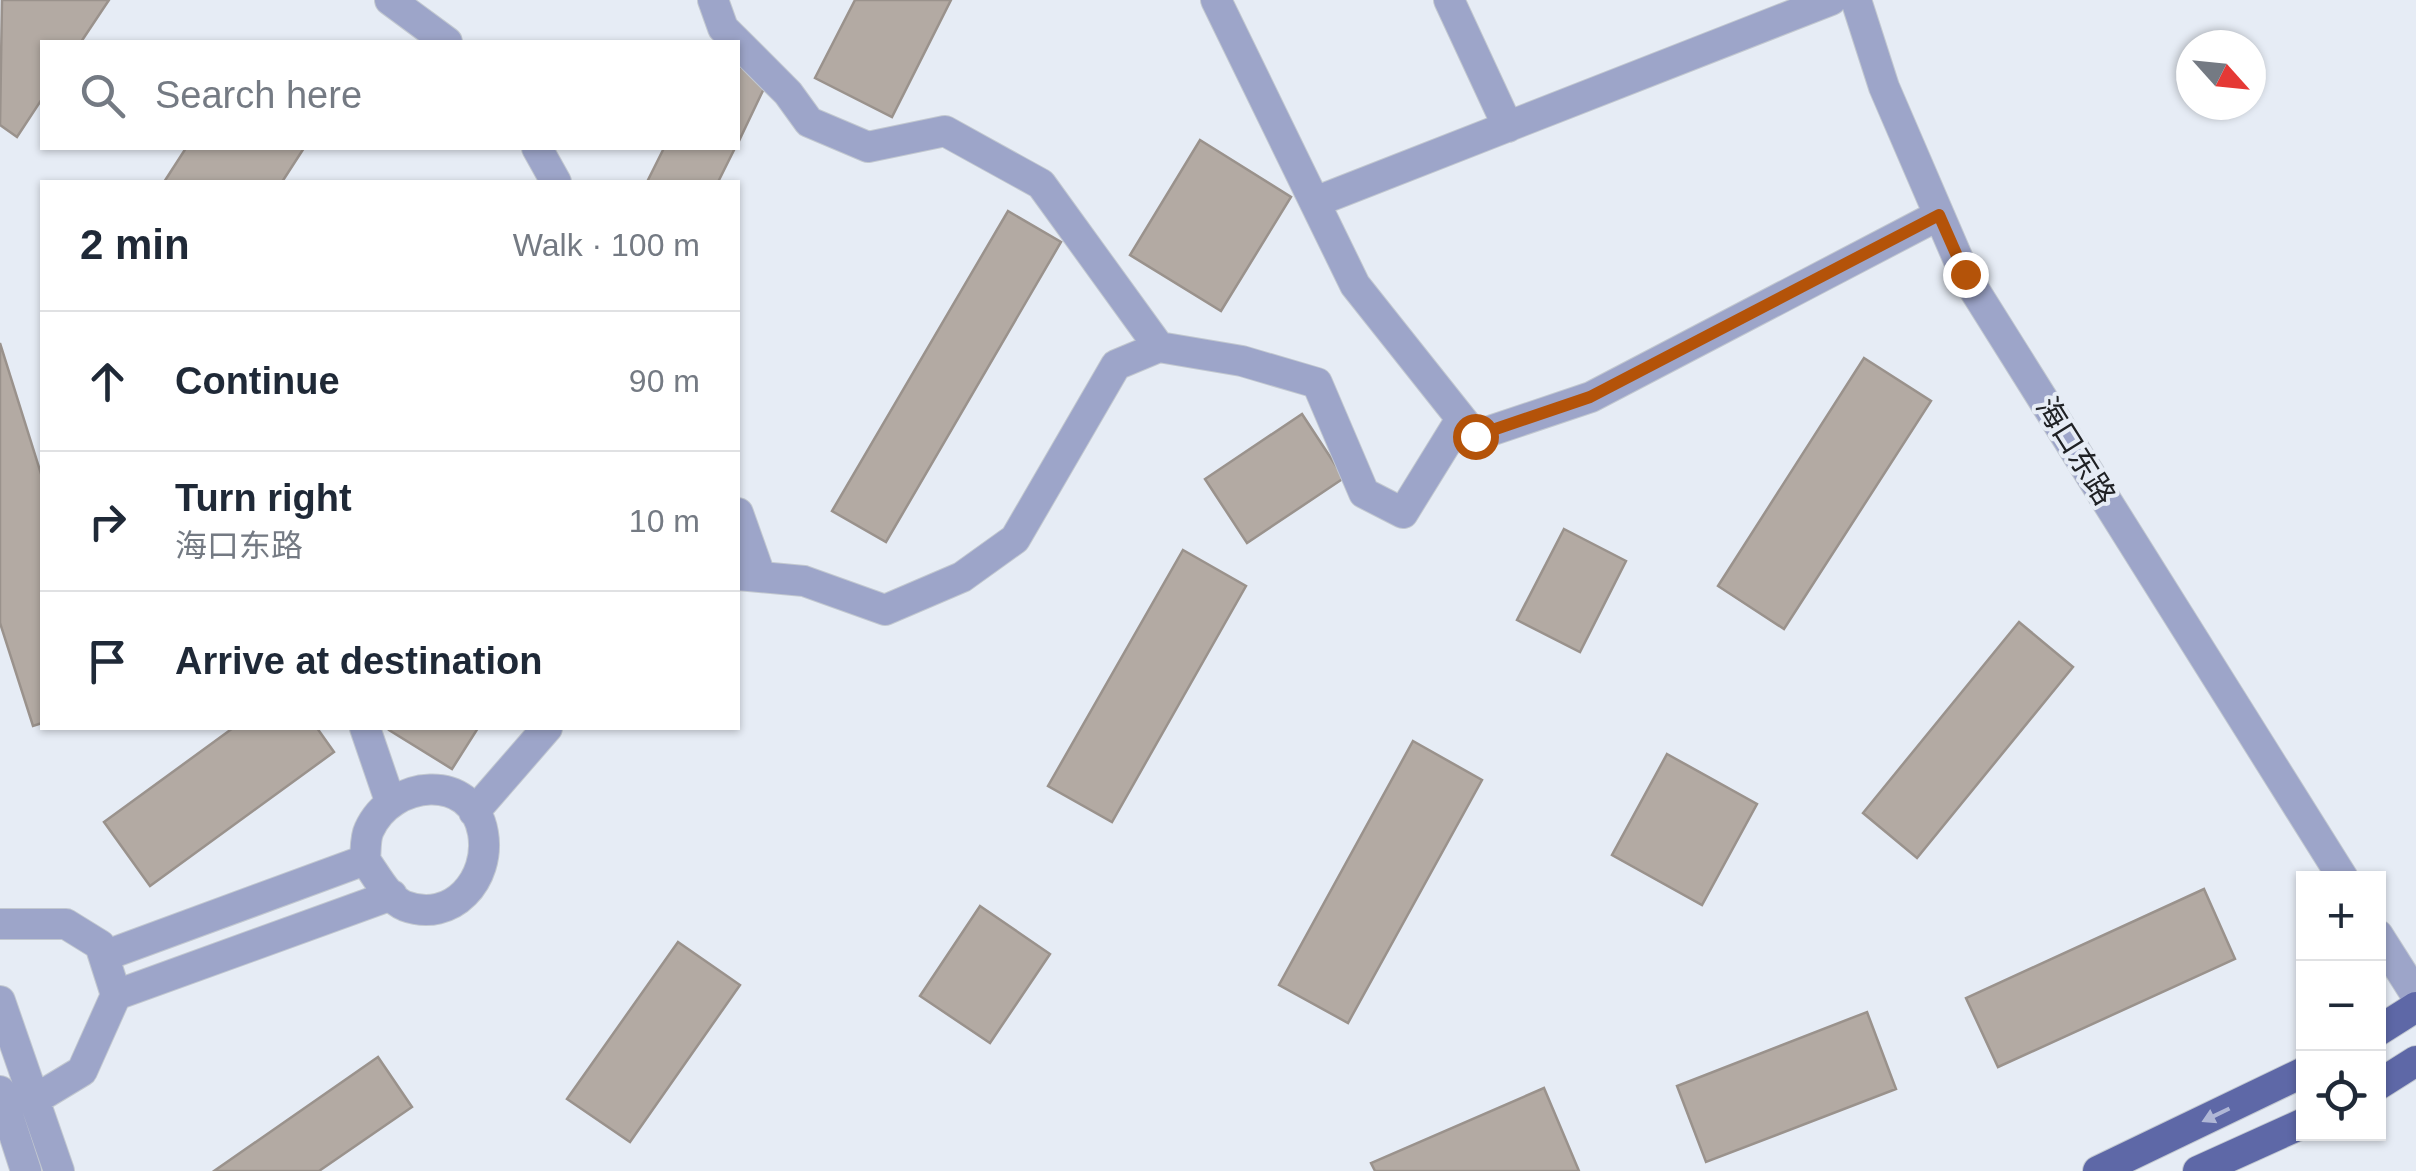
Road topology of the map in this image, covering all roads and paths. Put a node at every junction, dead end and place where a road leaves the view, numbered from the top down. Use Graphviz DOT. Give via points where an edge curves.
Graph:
graph roads {
  1 [pos="390,0"];
  2 [pos="713,0"];
  3 [pos="1216,0"];
  4 [pos="1448,0"];
  5 [pos="1831,0"];
  6 [pos="1856,0"];
  7 [pos="444,40"];
  8 [pos="735,40"];
  9 [pos="740,45"];
  10 [pos="1508,126"];
  11 [pos="537,150"];
  12 [pos="555,180"];
  13 [pos="1316,202"];
  14 [pos="1939,215"];
  15 [pos="1159,346"];
  16 [pos="1461,418"];
  17 [pos="740,524"];
  18 [pos="749,575"];
  19 [pos="366,730"];
  20 [pos="545,730"];
  21 [pos="390,801"];
  22 [pos="474,812"];
  23 [pos="365,860"];
  24 [pos="2339,871"];
  25 [pos="392,895"];
  26 [pos="0,924"];
  27 [pos="2386,948"];
  28 [pos="104,956"];
  29 [pos="116,995"];
  30 [pos="2416,995"];
  31 [pos="0,1001"];
  32 [pos="2416,1007"];
  33 [pos="2386,1025"];
  34 [pos="2416,1061"];
  35 [pos="2296,1076"];
  36 [pos="2386,1080"];
  37 [pos="0,1091"];
  38 [pos="34,1100"];
  39 [pos="2296,1127"];
  40 [pos="26,1171"];
  41 [pos="59,1171"];
  42 [pos="2098,1171"];
  43 [pos="2198,1171"];
  1 -- 7 [label="street"];
  2 -- 8 [label="street"];
  3 -- 13 [label="street"];
  4 -- 10 [label="street"];
  5 -- 10 [label="street"];
  6 -- 14 [label="street, 海口东路"];
  9 -- 15 [label="street" via="809,122 868,147 944,131 1041,184"];
  10 -- 13 [label="street"];
  11 -- 12 [label="street"];
  13 -- 16 [label="street" via="1354,285"];
  14 -- 16 [label="street" via="1590,397 1475,436"];
  14 -- 24 [label="street, 海口东路" via="1965,274"];
  15 -- 16 [label="street" via="1317,383 1364,494 1403,513"];
  15 -- 18 [label="street" via="1116,365 1015,540 962,577 885,610 804,581"];
  17 -- 18 [label="street"];
  19 -- 21 [label="street"];
  20 -- 22 [label="street"];
  21 -- 22 [label="street" via="431,786 458,795"];
  21 -- 23 [label="street" via="368,831"];
  22 -- 25 [label="street" via="484,850 476,880 456,904 428,910 402,905"];
  23 -- 25 [label="street"];
  23 -- 28 [label="street"];
  25 -- 29 [label="street"];
  26 -- 28 [label="street" via="66,924 100,945"];
  27 -- 30 [label="street"];
  28 -- 29 [label="street"];
  29 -- 38 [label="street" via="82,1070"];
  31 -- 38 [label="street"];
  32 -- 33 [label="main road"];
  34 -- 36 [label="main road"];
  35 -- 42 [label="main road, one-way"];
  37 -- 40 [label="street"];
  38 -- 41 [label="street"];
  39 -- 43 [label="main road"];
}
